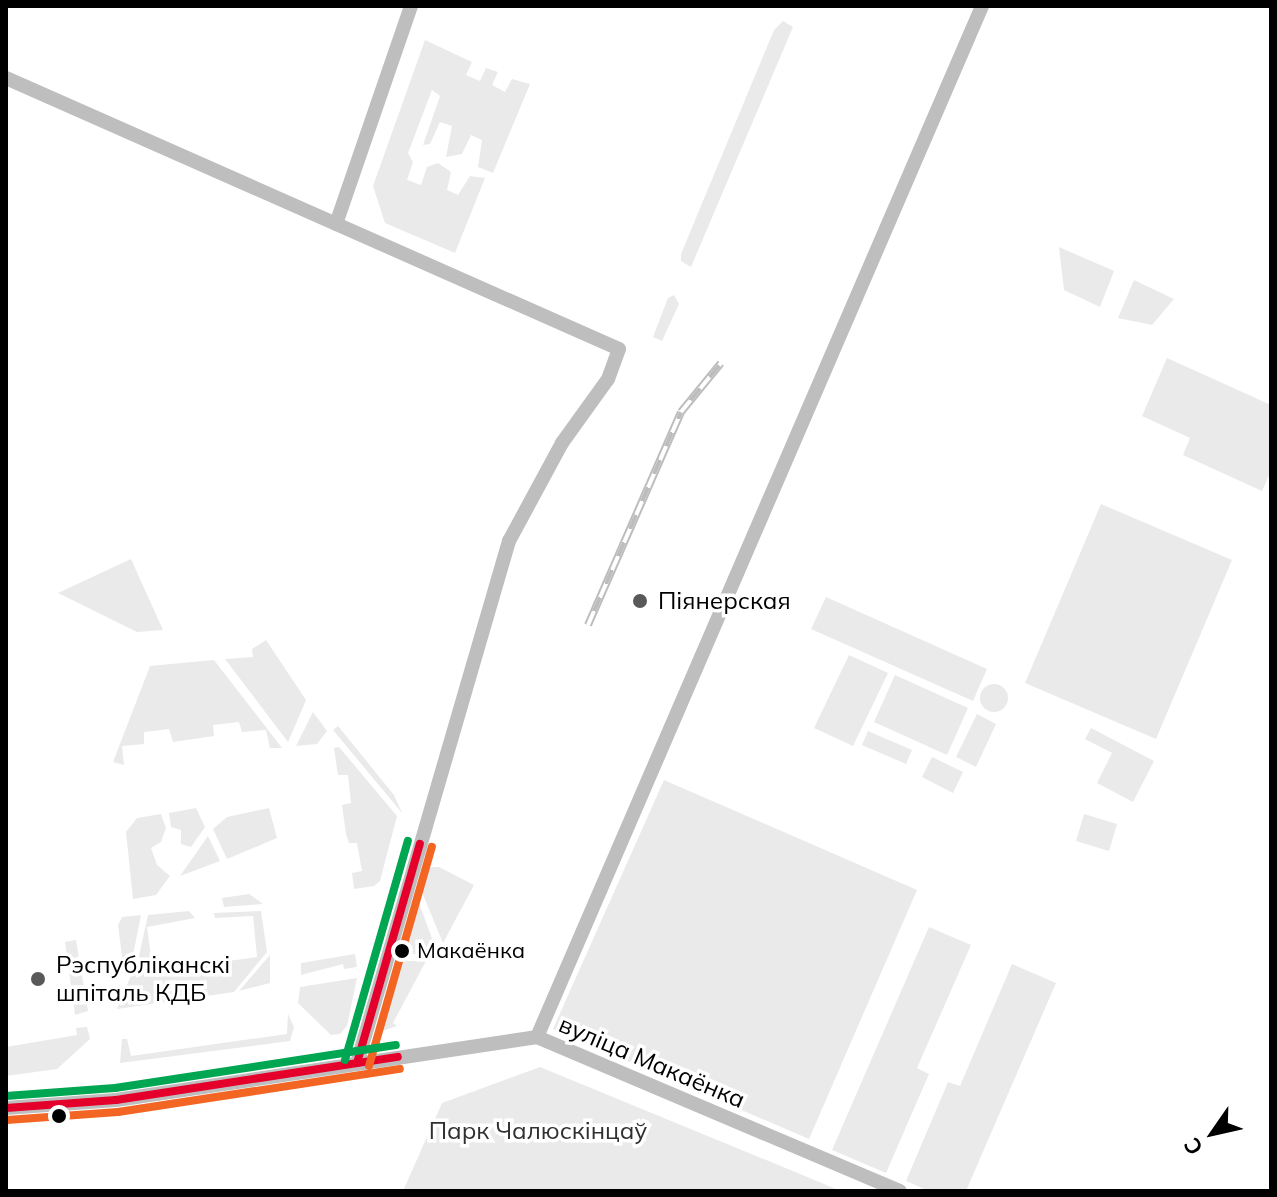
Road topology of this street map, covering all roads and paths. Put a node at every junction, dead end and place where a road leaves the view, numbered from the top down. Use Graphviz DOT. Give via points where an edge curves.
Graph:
graph roads {
  1 [pos="411,6"];
  2 [pos="982,6"];
  3 [pos="6,78"];
  4 [pos="336,224"];
  5 [pos="537,1037"];
  6 [pos="357,1063"];
  7 [pos="43,1106"];
  8 [pos="6,1108"];
  9 [pos="6,1116"];
  10 [pos="900,1191"];
  1 -- 4 [label="street"];
  2 -- 5 [label="street"];
  3 -- 4 [label="street"];
  4 -- 6 [label="street" via="619,349 608,379 562,443 509,541"];
  5 -- 6 [label="street, вуліца Макаёнка"];
  5 -- 10 [label="street, вуліца Макаёнка"];
  6 -- 7 [label="street, вуліца Макаёнка"];
  7 -- 8 [label="street, вуліца Макаёнка"];
  7 -- 9 [label="street, вуліца Макаёнка"];
}
